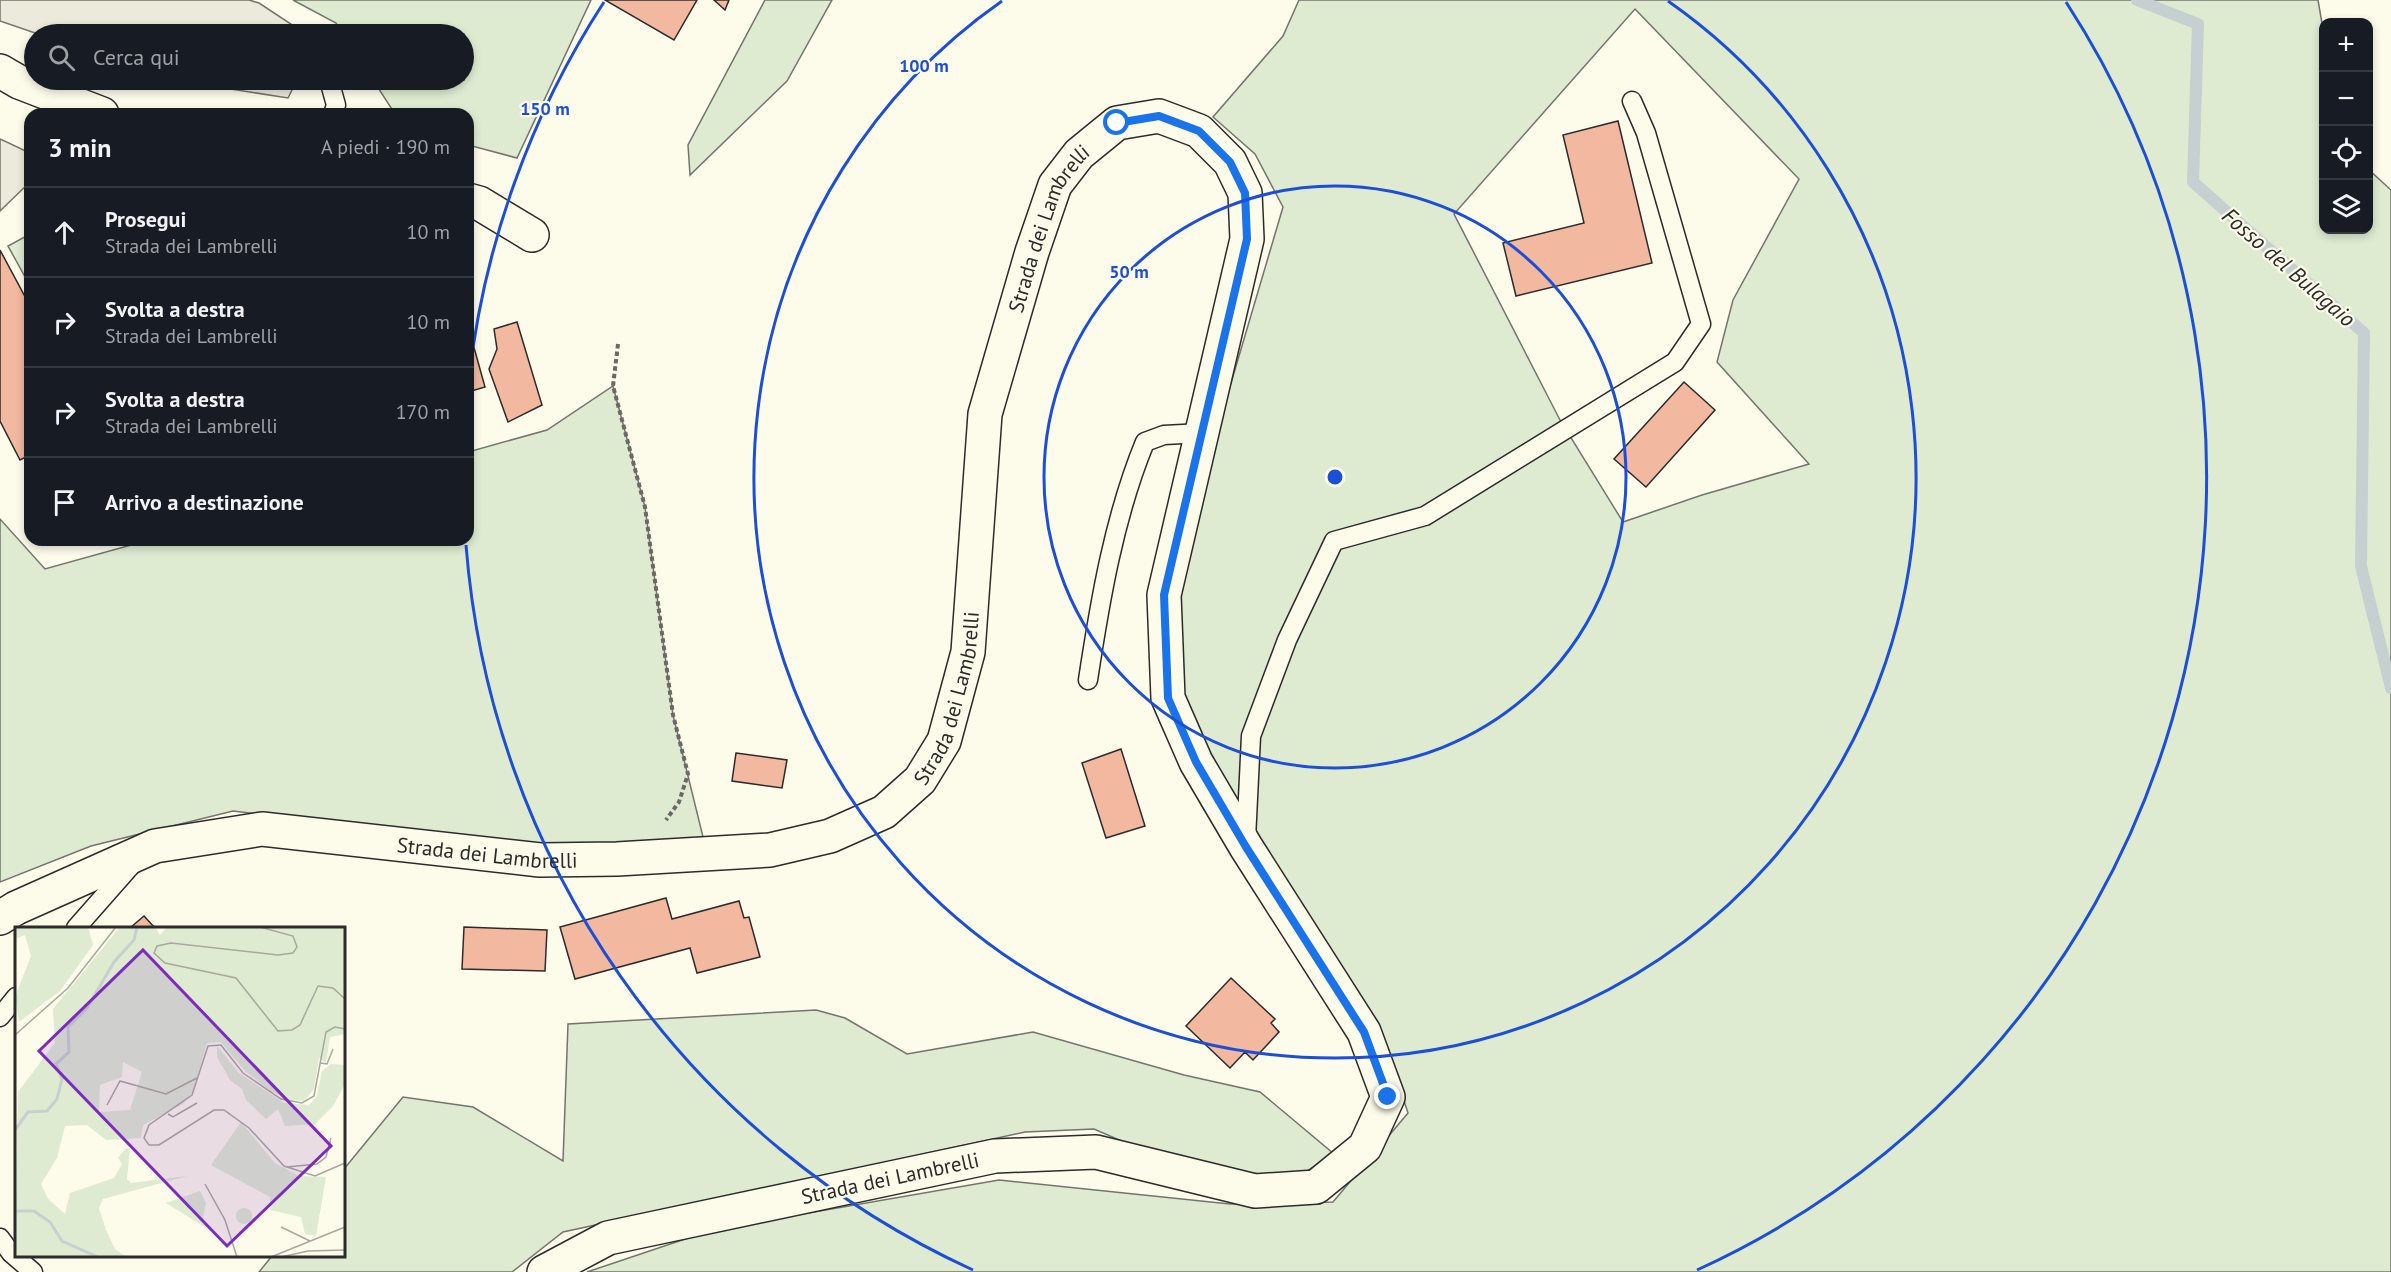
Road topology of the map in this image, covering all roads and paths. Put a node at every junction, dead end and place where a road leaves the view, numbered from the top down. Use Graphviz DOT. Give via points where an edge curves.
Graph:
graph roads {
  1 [pos="0,71"];
  2 [pos="24,84"];
  3 [pos="40,90"];
  4 [pos="331,90"];
  5 [pos="1632,101"];
  6 [pos="86,108"];
  7 [pos="335,108"];
  8 [pos="474,202"];
  9 [pos="532,235"];
  10 [pos="618,344"];
  11 [pos="1202,433"];
  12 [pos="1088,680"];
  13 [pos="663,823"];
  14 [pos="1246,847"];
  15 [pos="144,851"];
  16 [pos="0,918"];
  17 [pos="77,927"];
  18 [pos="15,998"];
  19 [pos="0,1017"];
  20 [pos="0,1238"];
  21 [pos="15,1256"];
  22 [pos="16,1257"];
  23 [pos="33,1272"];
  24 [pos="544,1272"];
  1 -- 2 [label="street"];
  3 -- 6 [label="street"];
  4 -- 7 [label="lane"];
  5 -- 14 [label="lane" via="1646,133 1701,324 1675,362 1425,516 1334,541 1287,640 1251,736"];
  8 -- 9 [label="street"];
  10 -- 13 [label="path" via="613,386 645,507 673,715 688,774 679,802"];
  11 -- 12 [label="lane" via="1164,435 1145,442 1122,510"];
  11 -- 14 [label="street, Strada dei Lambrelli" via="1164,595 1168,698 1196,762"];
  11 -- 15 [label="street, Strada dei Lambrelli" via="1247,239 1245,193 1230,162 1199,131 1159,116 1117,123 1079,154 1055,185 1032,252 984,414 968,652 944,741 920,780 884,812 830,836 770,850 617,860 540,860 262,830 203,837"];
  14 -- 24 [label="street, Strada dei Lambrelli" via="1364,1032 1388,1097 1365,1147 1316,1187 1255,1191 1096,1152 995,1156 608,1238"];
  15 -- 16 [label="street, Strada dei Lambrelli"];
  15 -- 17 [label="lane"];
  18 -- 19 [label="lane"];
  20 -- 21 [label="lane"];
  22 -- 23 [label="lane"];
}
